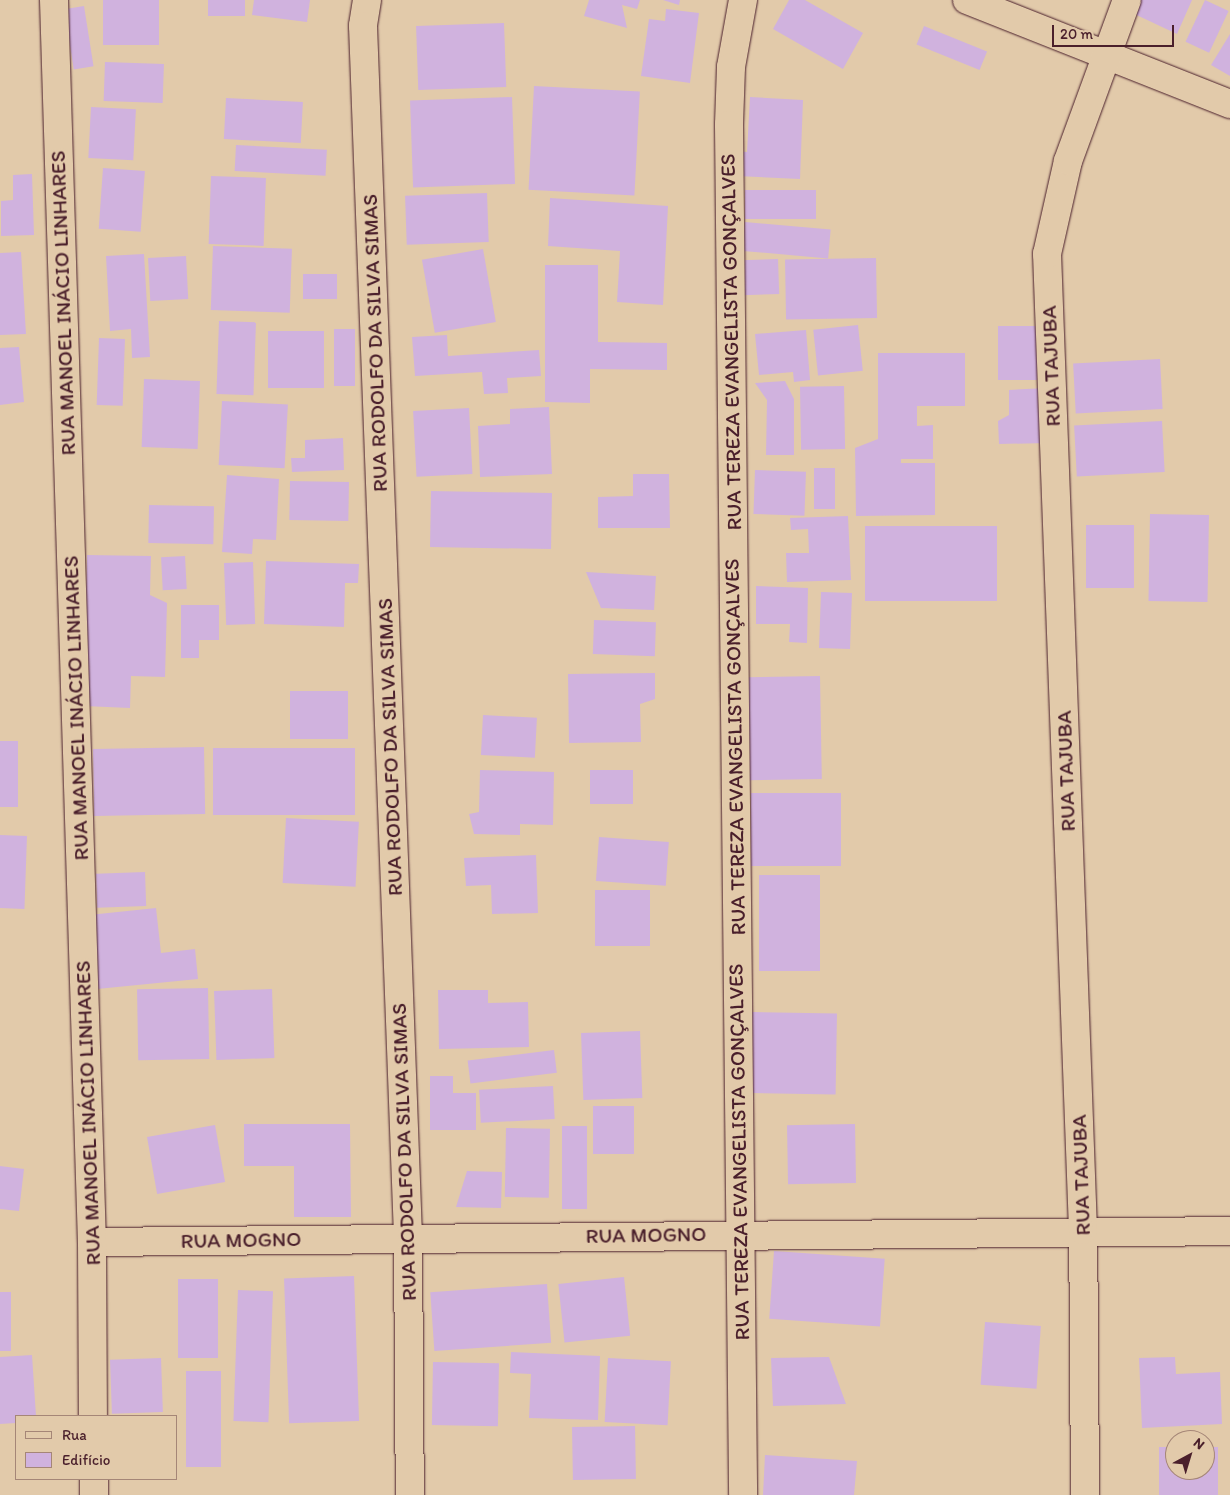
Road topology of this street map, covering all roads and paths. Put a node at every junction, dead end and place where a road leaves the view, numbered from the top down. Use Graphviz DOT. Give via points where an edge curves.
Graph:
graph roads {
  1 [pos="54,0"];
  2 [pos="367,0"];
  3 [pos="742,0"];
  4 [pos="966,0"];
  5 [pos="1128,0"];
  6 [pos="1104,54"];
  7 [pos="1230,104"];
  8 [pos="1083,1230"];
  9 [pos="1230,1231"];
  10 [pos="740,1234"];
  11 [pos="408,1238"];
  12 [pos="92,1242"];
  13 [pos="93,1415"];
  14 [pos="94,1480"];
  15 [pos="94,1495"];
  16 [pos="410,1495"];
  17 [pos="743,1495"];
  18 [pos="1085,1495"];
  1 -- 12 [label="street, RUA MANOEL INÁCIO LINHARES"];
  2 -- 11 [label="street, RUA RODOLFO DA SILVA SIMAS" via="364,36"];
  3 -- 10 [label="street, RUA TEREZA EVANGELISTA GONÇALVES" via="731,67 729,125"];
  4 -- 6 [label="street"];
  5 -- 6 [label="street, RUA TAJUBA"];
  6 -- 7 [label="street"];
  6 -- 8 [label="street, RUA TAJUBA" via="1068,161 1047,254"];
  8 -- 9 [label="street, RUA MOGNO"];
  8 -- 10 [label="street, RUA MOGNO"];
  8 -- 18 [label="street, RUA TAJUBA"];
  10 -- 11 [label="street, RUA MOGNO"];
  10 -- 17 [label="street, RUA TEREZA EVANGELISTA GONÇALVES"];
  11 -- 12 [label="street, RUA MOGNO"];
  11 -- 16 [label="street, RUA RODOLFO DA SILVA SIMAS"];
  12 -- 13 [label="street, RUA MANOEL INÁCIO LINHARES"];
  14 -- 15 [label="street"];
}
